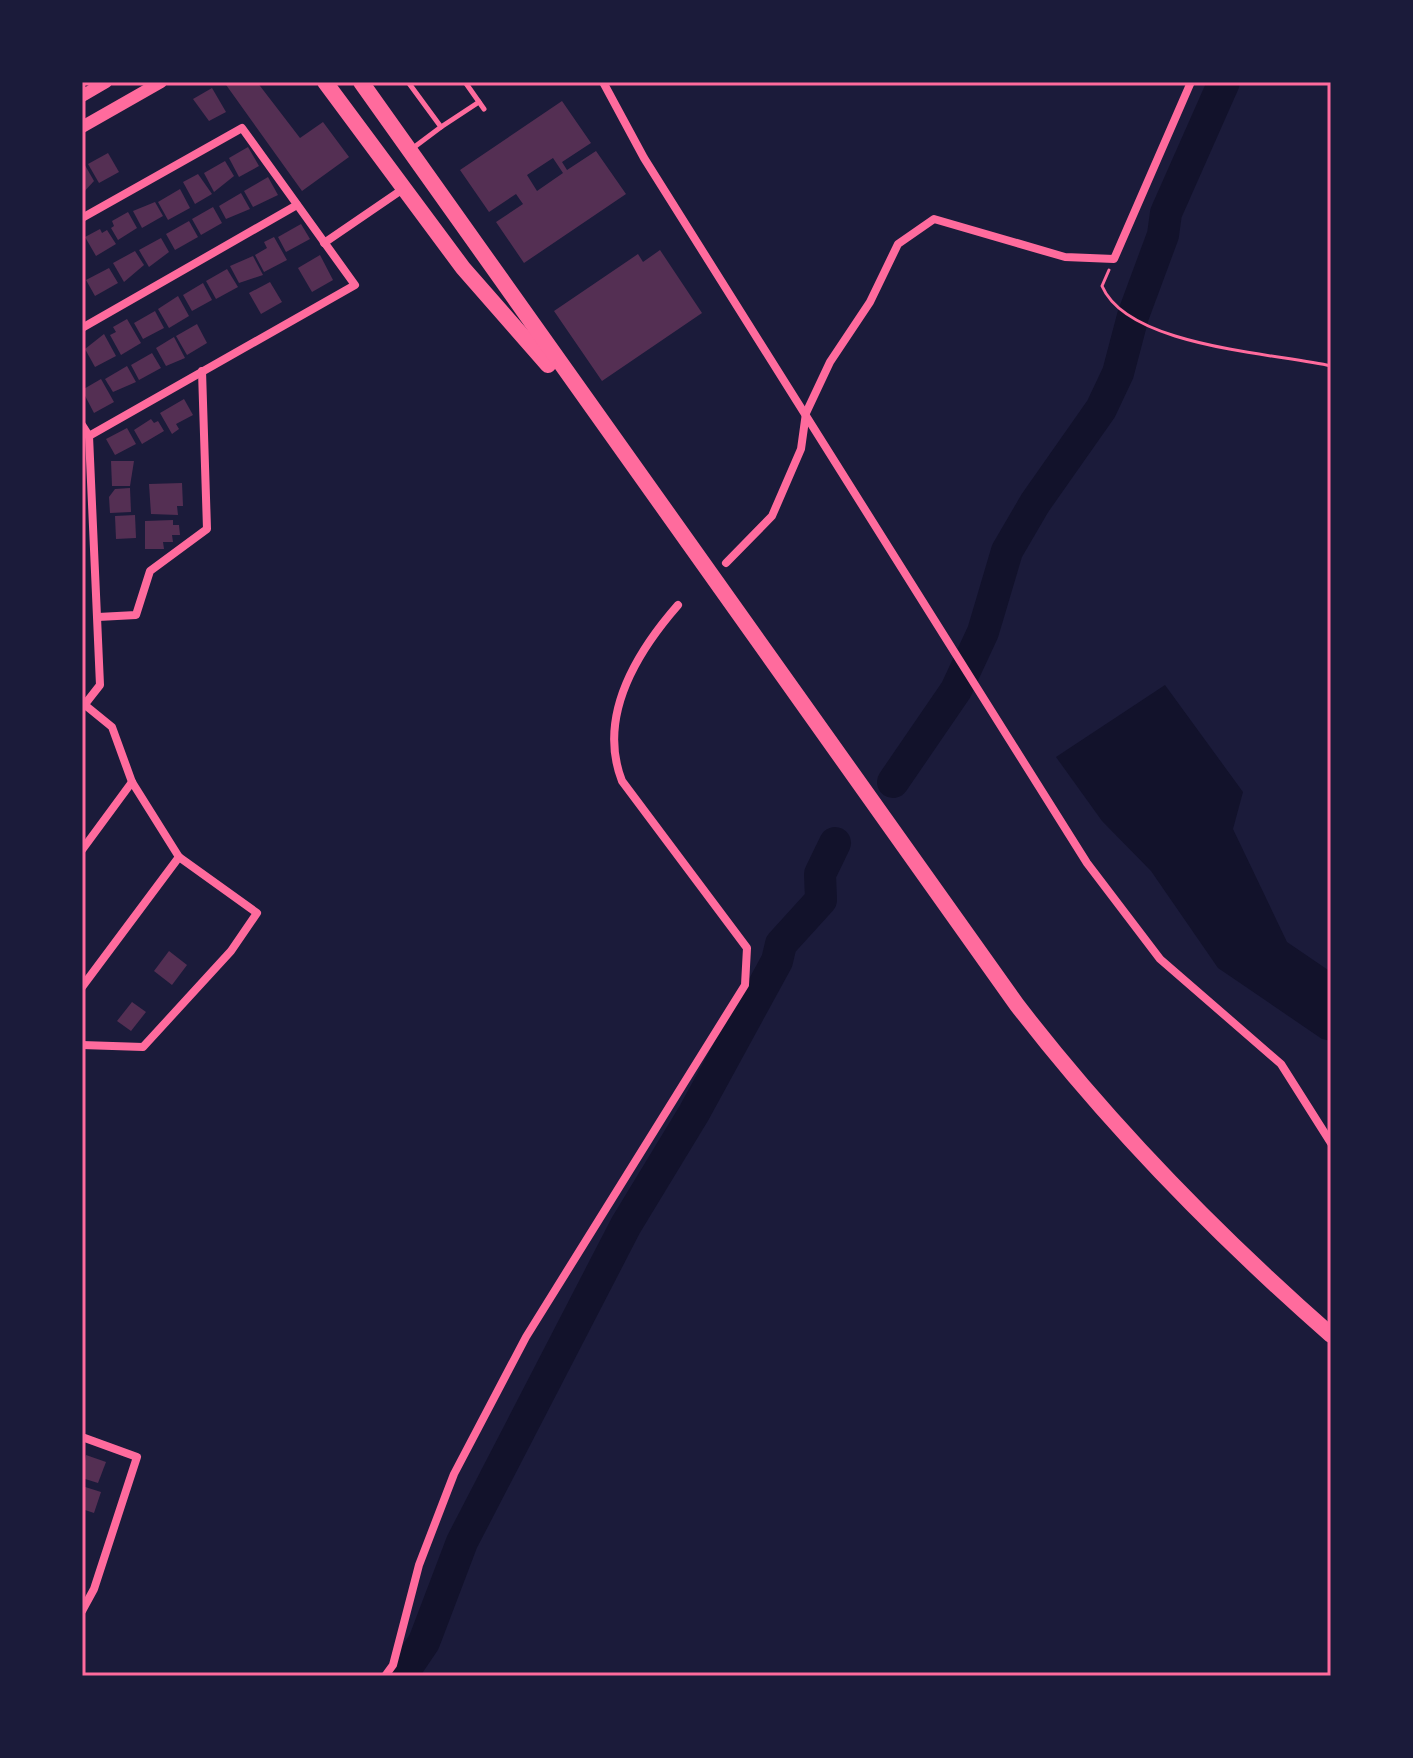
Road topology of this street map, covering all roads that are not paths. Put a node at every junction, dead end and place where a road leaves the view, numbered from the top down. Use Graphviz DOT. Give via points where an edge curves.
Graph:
graph roads {
  1 [pos="106,82"];
  2 [pos="161,82"];
  3 [pos="325,82"];
  4 [pos="361,82"];
  5 [pos="408,82"];
  6 [pos="465,82"];
  7 [pos="603,82"];
  8 [pos="1191,82"];
  9 [pos="82,96"];
  10 [pos="479,102"];
  11 [pos="484,109"];
  12 [pos="82,127"];
  13 [pos="441,127"];
  14 [pos="409,151"];
  15 [pos="403,189"];
  16 [pos="297,205"];
  17 [pos="82,218"];
  18 [pos="324,243"];
  19 [pos="82,328"];
  20 [pos="202,371"];
  21 [pos="806,413"];
  22 [pos="82,425"];
  23 [pos="605,429"];
  24 [pos="89,436"];
  25 [pos="726,563"];
  26 [pos="678,605"];
  27 [pos="98,617"];
  28 [pos="83,707"];
  29 [pos="132,782"];
  30 [pos="82,850"];
  31 [pos="179,857"];
  32 [pos="82,987"];
  33 [pos="82,1045"];
  34 [pos="1331,1143"];
  35 [pos="1331,1335"];
  36 [pos="82,1437"];
  37 [pos="82,1611"];
  38 [pos="385,1676"];
  1 -- 9 [label="street"];
  2 -- 12 [label="street"];
  3 -- 15 [label="main road"];
  4 -- 14 [label="main road"];
  5 -- 13 [label="lane"];
  6 -- 10 [label="lane"];
  7 -- 21 [label="street" via="644,158"];
  8 -- 21 [label="street" via="1114,259 1065,257 934,219 898,244"];
  10 -- 11 [label="lane"];
  10 -- 13 [label="lane"];
  13 -- 14 [label="lane"];
  14 -- 23 [label="main road"];
  15 -- 18 [label="street"];
  15 -- 23 [label="main road" via="463,268"];
  16 -- 17 [label="street" via="242,128"];
  16 -- 18 [label="street"];
  16 -- 19 [label="street"];
  18 -- 20 [label="street" via="355,285"];
  20 -- 24 [label="street"];
  20 -- 27 [label="street" via="207,529 150,571 136,615"];
  21 -- 25 [label="street" via="801,449 772,516"];
  21 -- 34 [label="street" via="1087,863 1160,959 1281,1064"];
  22 -- 24 [label="street"];
  23 -- 35 [label="main road" via="1044,1040 1130,1144 1239,1254"];
  24 -- 27 [label="street"];
  26 -- 38 [label="street" via="615,710 614,761 622,781 747,948 745,985 526,1337 454,1474 419,1565 393,1665"];
  27 -- 28 [label="street" via="100,685"];
  28 -- 29 [label="street" via="112,727"];
  29 -- 30 [label="street"];
  29 -- 31 [label="street"];
  31 -- 32 [label="street"];
  31 -- 33 [label="street" via="257,913 231,951 143,1047"];
  36 -- 37 [label="street" via="137,1457"];
}
